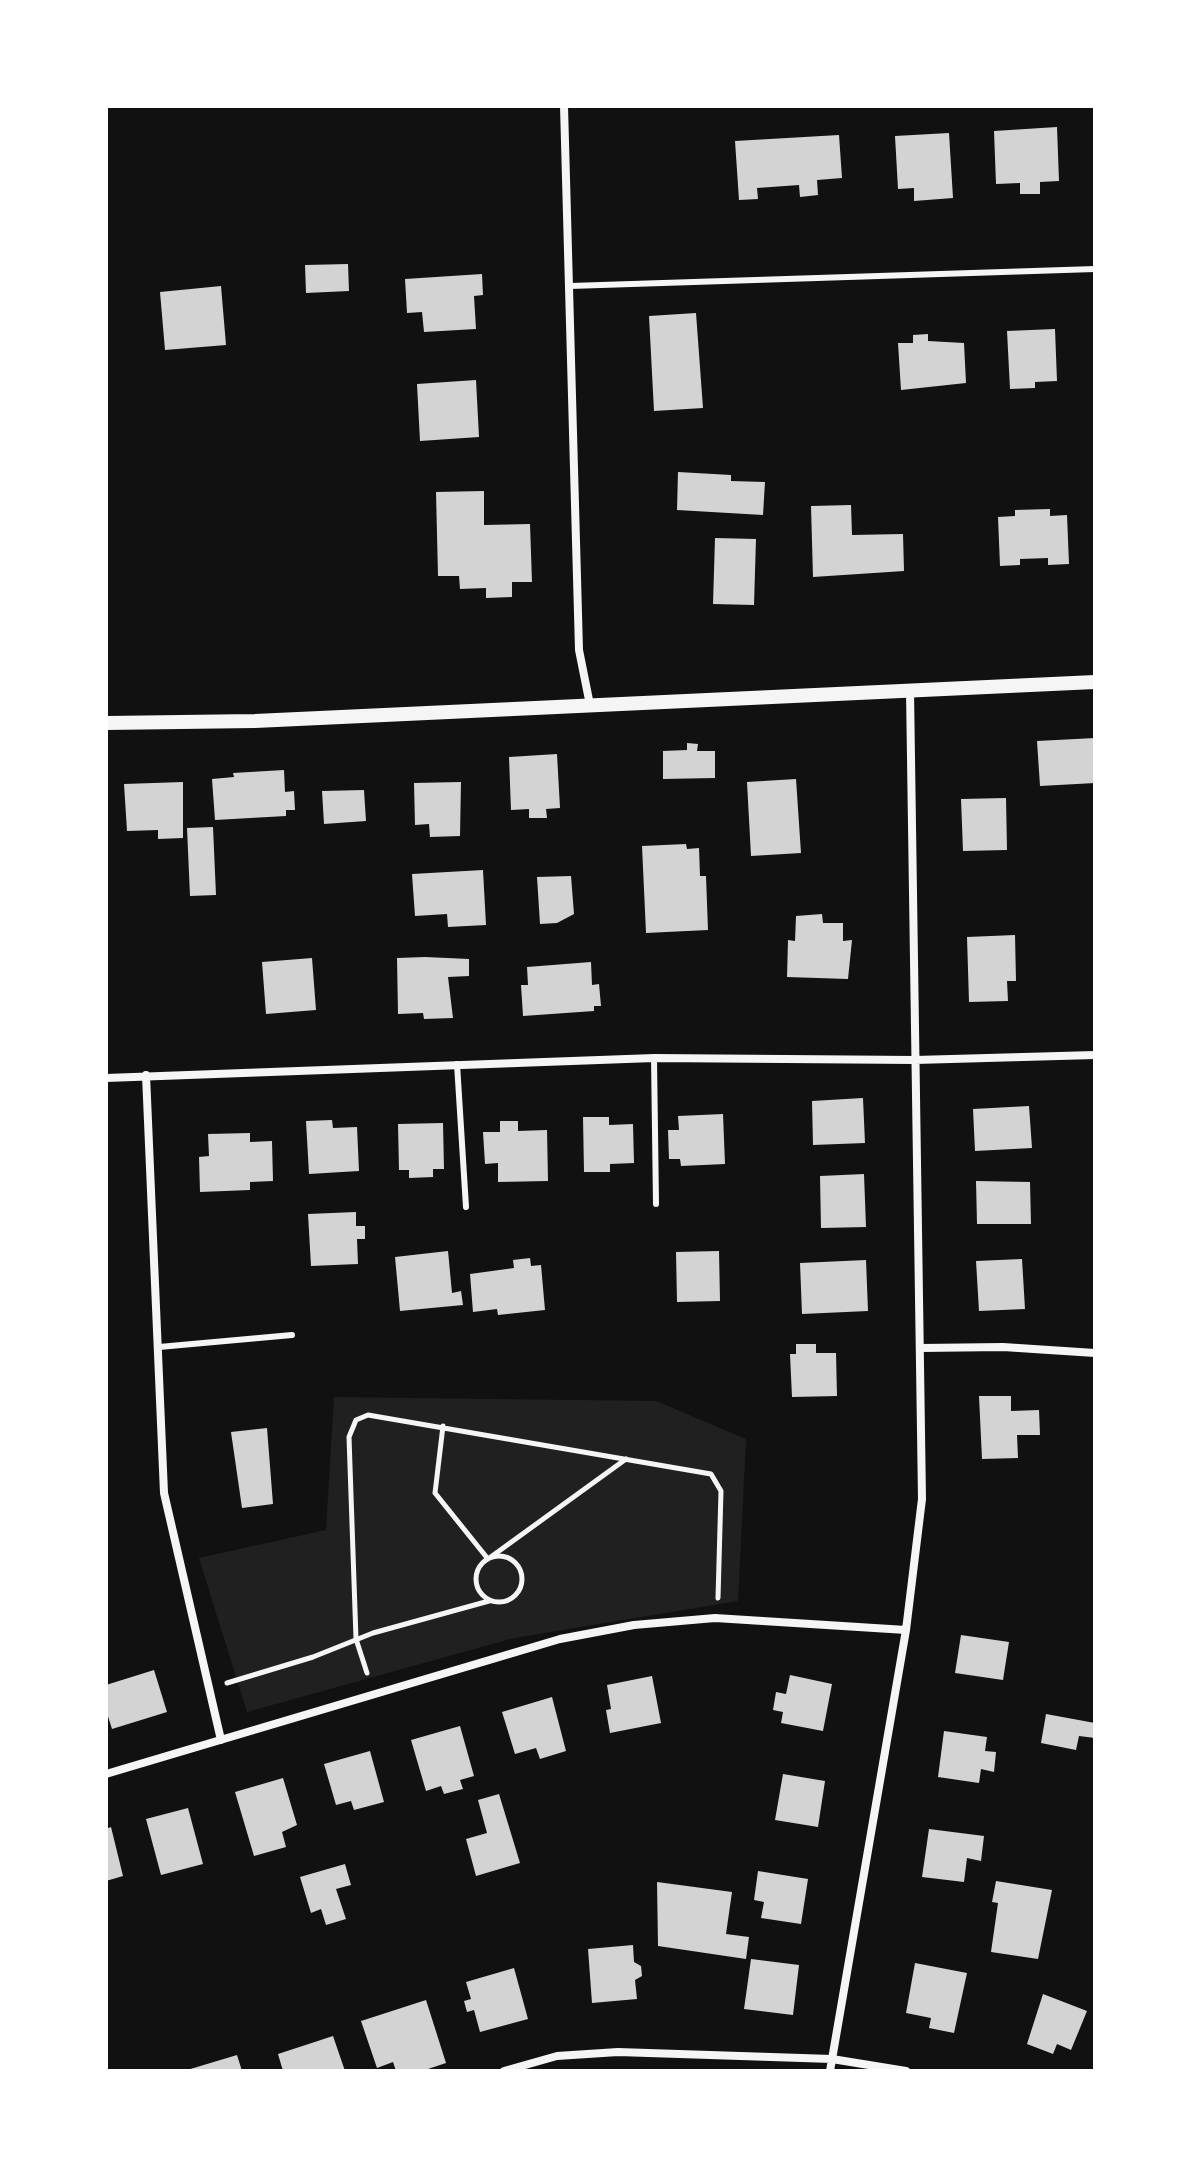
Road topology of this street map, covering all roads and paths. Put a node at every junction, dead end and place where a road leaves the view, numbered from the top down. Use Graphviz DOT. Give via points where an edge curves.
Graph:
graph roads {
  1 [pos="564,106"];
  2 [pos="1095,269"];
  3 [pos="570,286"];
  4 [pos="1095,682"];
  5 [pos="910,691"];
  6 [pos="590,705"];
  7 [pos="106,723"];
  8 [pos="1095,1055"];
  9 [pos="654,1058"];
  10 [pos="915,1060"];
  11 [pos="457,1064"];
  12 [pos="146,1075"];
  13 [pos="106,1078"];
  14 [pos="656,1204"];
  15 [pos="466,1207"];
  16 [pos="292,1335"];
  17 [pos="159,1347"];
  18 [pos="921,1348"];
  19 [pos="1095,1353"];
  20 [pos="443,1426"];
  21 [pos="627,1459"];
  22 [pos="488,1559"];
  23 [pos="718,1599"];
  24 [pos="489,1601"];
  25 [pos="906,1630"];
  26 [pos="356,1639"];
  27 [pos="234,1681"];
  28 [pos="374,1695"];
  29 [pos="221,1740"];
  30 [pos="106,1774"];
  31 [pos="832,2059"];
  32 [pos="504,2071"];
  33 [pos="830,2071"];
  34 [pos="906,2071"];
  1 -- 3 [label="street"];
  2 -- 3 [label="lane"];
  3 -- 6 [label="street" via="579,650"];
  4 -- 5 [label="street"];
  5 -- 6 [label="street"];
  5 -- 10 [label="street"];
  6 -- 7 [label="street"];
  8 -- 10 [label="street"];
  9 -- 10 [label="street"];
  9 -- 11 [label="street"];
  9 -- 14 [label="lane"];
  10 -- 18 [label="street"];
  11 -- 12 [label="street"];
  11 -- 15 [label="lane"];
  12 -- 13 [label="street"];
  12 -- 17 [label="street"];
  16 -- 17 [label="lane"];
  17 -- 29 [label="street" via="164,1493"];
  18 -- 19 [label="street"];
  18 -- 25 [label="street" via="922,1499"];
  20 -- 21 [label="path"];
  20 -- 22 [label="path" via="435,1493"];
  20 -- 26 [label="path" via="368,1415 356,1420 350,1431"];
  21 -- 22 [label="path"];
  21 -- 23 [label="path" via="706,1473 718,1481"];
  22 -- 24 [label="path" via="478,1569 476,1583"];
  22 -- 24 [label="path" via="511,1560 522,1579 511,1599"];
  24 -- 26 [label="path"];
  25 -- 28 [label="street" via="715,1618 634,1625 560,1639"];
  25 -- 31 [label="street"];
  26 -- 27 [label="path"];
  26 -- 28 [label="path"];
  28 -- 29 [label="street"];
  29 -- 30 [label="street"];
  31 -- 32 [label="street" via="618,2052 557,2056"];
  31 -- 33 [label="street"];
  31 -- 34 [label="street"];
}
